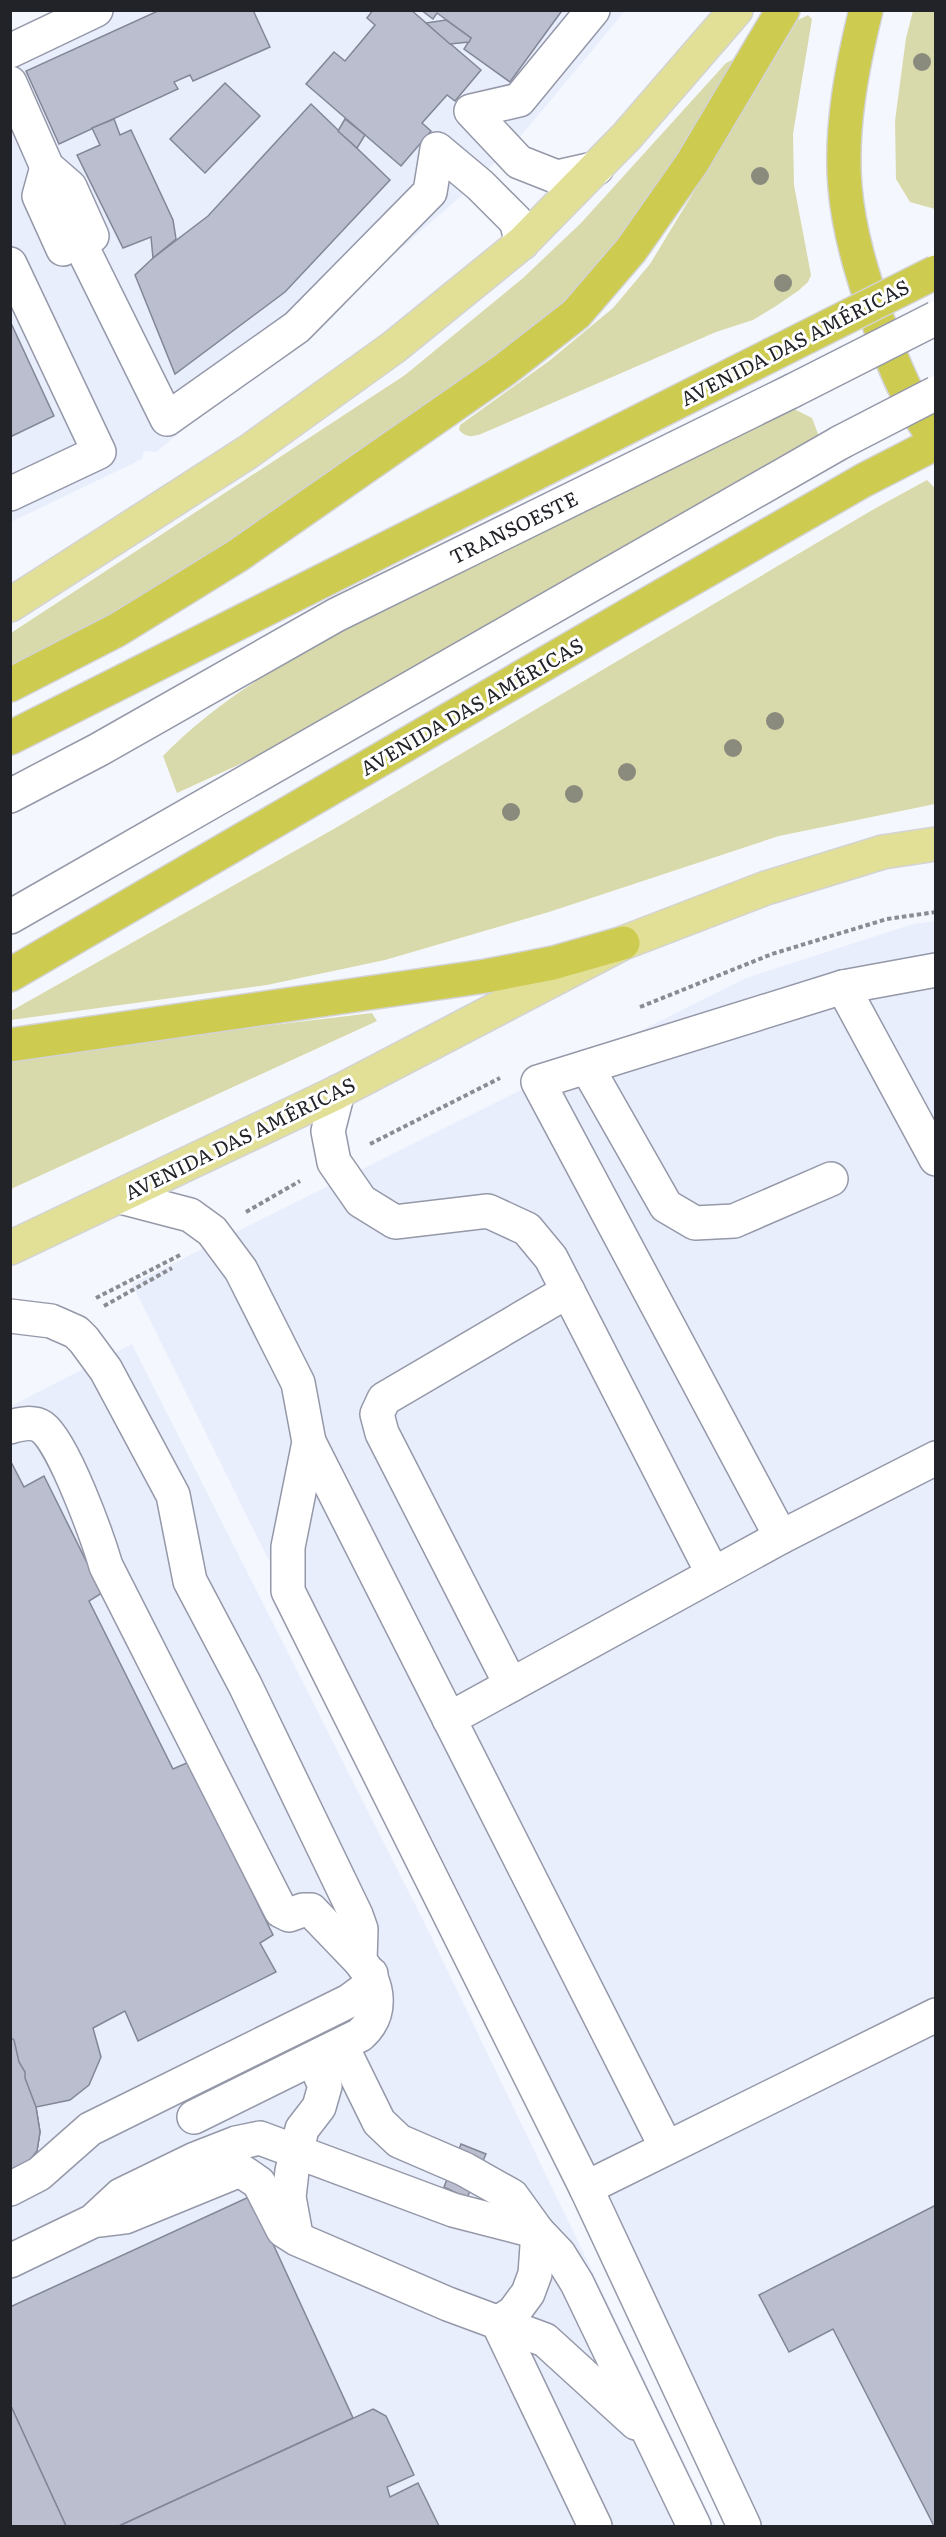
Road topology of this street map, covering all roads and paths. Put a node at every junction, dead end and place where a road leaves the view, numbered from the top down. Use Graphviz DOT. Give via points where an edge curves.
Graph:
graph roads {
  1 [pos="96,10"];
  2 [pos="593,10"];
  3 [pos="736,10"];
  4 [pos="783,10"];
  5 [pos="866,10"];
  6 [pos="10,51"];
  7 [pos="10,83"];
  8 [pos="471,111"];
  9 [pos="437,149"];
  10 [pos="47,167"];
  11 [pos="597,168"];
  12 [pos="67,217"];
  13 [pos="522,243"];
  14 [pos="10,264"];
  15 [pos="936,272"];
  16 [pos="80,286"];
  17 [pos="115,315"];
  18 [pos="936,318"];
  19 [pos="936,393"];
  20 [pos="936,441"];
  21 [pos="10,494"];
  22 [pos="10,605"];
  23 [pos="10,685"];
  24 [pos="10,738"];
  25 [pos="98,750"];
  26 [pos="10,796"];
  27 [pos="10,815"];
  28 [pos="160,830"];
  29 [pos="936,844"];
  30 [pos="10,895"];
  31 [pos="10,916"];
  32 [pos="623,943"];
  33 [pos="936,970"];
  34 [pos="10,975"];
  35 [pos="843,987"];
  36 [pos="10,1046"];
  37 [pos="587,1067"];
  38 [pos="338,1092"];
  39 [pos="936,1159"];
  40 [pos="831,1179"];
  41 [pos="122,1197"];
  42 [pos="10,1248"];
  43 [pos="162,1264"];
  44 [pos="172,1268"];
  45 [pos="568,1291"];
  46 [pos="89,1301"];
  47 [pos="96,1311"];
  48 [pos="10,1316"];
  49 [pos="10,1427"];
  50 [pos="309,1442"];
  51 [pos="936,1458"];
  52 [pos="782,1537"];
  53 [pos="713,1574"];
  54 [pos="511,1685"];
  55 [pos="449,1719"];
  56 [pos="365,1967"];
  57 [pos="936,2015"];
  58 [pos="194,2117"];
  59 [pos="666,2147"];
  60 [pos="298,2152"];
  61 [pos="10,2188"];
  62 [pos="586,2188"];
  63 [pos="93,2221"];
  64 [pos="538,2232"];
  65 [pos="297,2240"];
  66 [pos="10,2261"];
  67 [pos="498,2323"];
  68 [pos="651,2436"];
  69 [pos="595,2526"];
  70 [pos="694,2526"];
  71 [pos="744,2526"];
  1 -- 6 [label="lane"];
  2 -- 8 [label="lane" via="519,100"];
  3 -- 11 [label="main road"];
  4 -- 23 [label="highway" via="692,163 631,250 576,314 504,370 237,556 117,630"];
  5 -- 20 [label="highway" via="854,56 845,187 857,258 891,358 918,416"];
  7 -- 10 [label="lane"];
  8 -- 9 [label="lane"];
  8 -- 11 [label="lane" via="519,162 557,177"];
  9 -- 13 [label="lane" via="516,221"];
  9 -- 17 [label="lane" via="430,192 297,327 167,419"];
  10 -- 16 [label="lane" via="39,196"];
  10 -- 17 [label="lane" via="70,187 118,292"];
  11 -- 13 [label="main road"];
  12 -- 17 [label="lane"];
  13 -- 22 [label="main road" via="394,347 248,452"];
  14 -- 21 [label="lane" via="99,452"];
  15 -- 24 [label="highway, AVENIDA DAS AMÉRICAS, bridge"];
  18 -- 25 [label="lane, TRANSOESTE, bridge" via="336,615"];
  19 -- 28 [label="lane, bridge" via="841,442"];
  20 -- 34 [label="highway, AVENIDA DAS AMÉRICAS"];
  25 -- 26 [label="lane, TRANSOESTE"];
  25 -- 27 [label="lane, TRANSOESTE" via="83,773"];
  28 -- 30 [label="lane" via="120,835"];
  28 -- 31 [label="lane"];
  29 -- 32 [label="main road, AVENIDA DAS AMÉRICAS" via="883,852 766,888"];
  32 -- 36 [label="highway" via="553,963 486,976"];
  32 -- 38 [label="main road, AVENIDA DAS AMÉRICAS"];
  33 -- 35 [label="lane"];
  35 -- 37 [label="lane"];
  35 -- 39 [label="lane"];
  37 -- 40 [label="lane" via="666,1206 695,1223 734,1221"];
  37 -- 52 [label="lane" via="538,1082"];
  38 -- 41 [label="main road, AVENIDA DAS AMÉRICAS"];
  38 -- 45 [label="lane" via="328,1131 334,1161 361,1201 395,1222 488,1211 527,1229 551,1258"];
  41 -- 42 [label="main road, AVENIDA DAS AMÉRICAS"];
  41 -- 50 [label="lane" via="190,1215 225,1246 298,1383"];
  43 -- 46 [label="path"];
  44 -- 47 [label="path"];
  45 -- 53 [label="lane"];
  45 -- 54 [label="lane" via="384,1399 377,1414 382,1432"];
  48 -- 56 [label="lane" via="51,1321 76,1332 106,1370 172,1495 190,1581 356,1915"];
  49 -- 56 [label="lane" via="25,1423 41,1426 53,1440 92,1520 106,1566 281,1911 289,1915 311,1910"];
  50 -- 55 [label="lane"];
  50 -- 62 [label="lane" via="288,1547 288,1591"];
  51 -- 52 [label="lane"];
  52 -- 53 [label="lane"];
  53 -- 54 [label="lane"];
  54 -- 55 [label="lane"];
  55 -- 59 [label="lane"];
  56 -- 58 [label="lane" via="376,2010 370,2026 360,2035"];
  56 -- 61 [label="lane" via="368,1987 349,2001 90,2129 39,2174"];
  57 -- 59 [label="lane"];
  59 -- 62 [label="lane"];
  60 -- 63 [label="lane" via="260,2138 236,2143 121,2195"];
  60 -- 64 [label="lane" via="453,2210"];
  60 -- 64 [label="lane" via="302,2129 319,2107 334,2068 399,2141 464,2169 512,2196"];
  60 -- 65 [label="lane" via="289,2197"];
  62 -- 71 [label="lane"];
  63 -- 65 [label="lane" via="125,2217 240,2170 259,2183 283,2230"];
  63 -- 66 [label="lane"];
  64 -- 67 [label="lane" via="535,2274 528,2293 514,2312"];
  64 -- 68 [label="lane" via="559,2254 577,2283"];
  65 -- 67 [label="lane"];
  67 -- 68 [label="lane" via="545,2340"];
  67 -- 69 [label="lane"];
  68 -- 70 [label="lane"];
}
